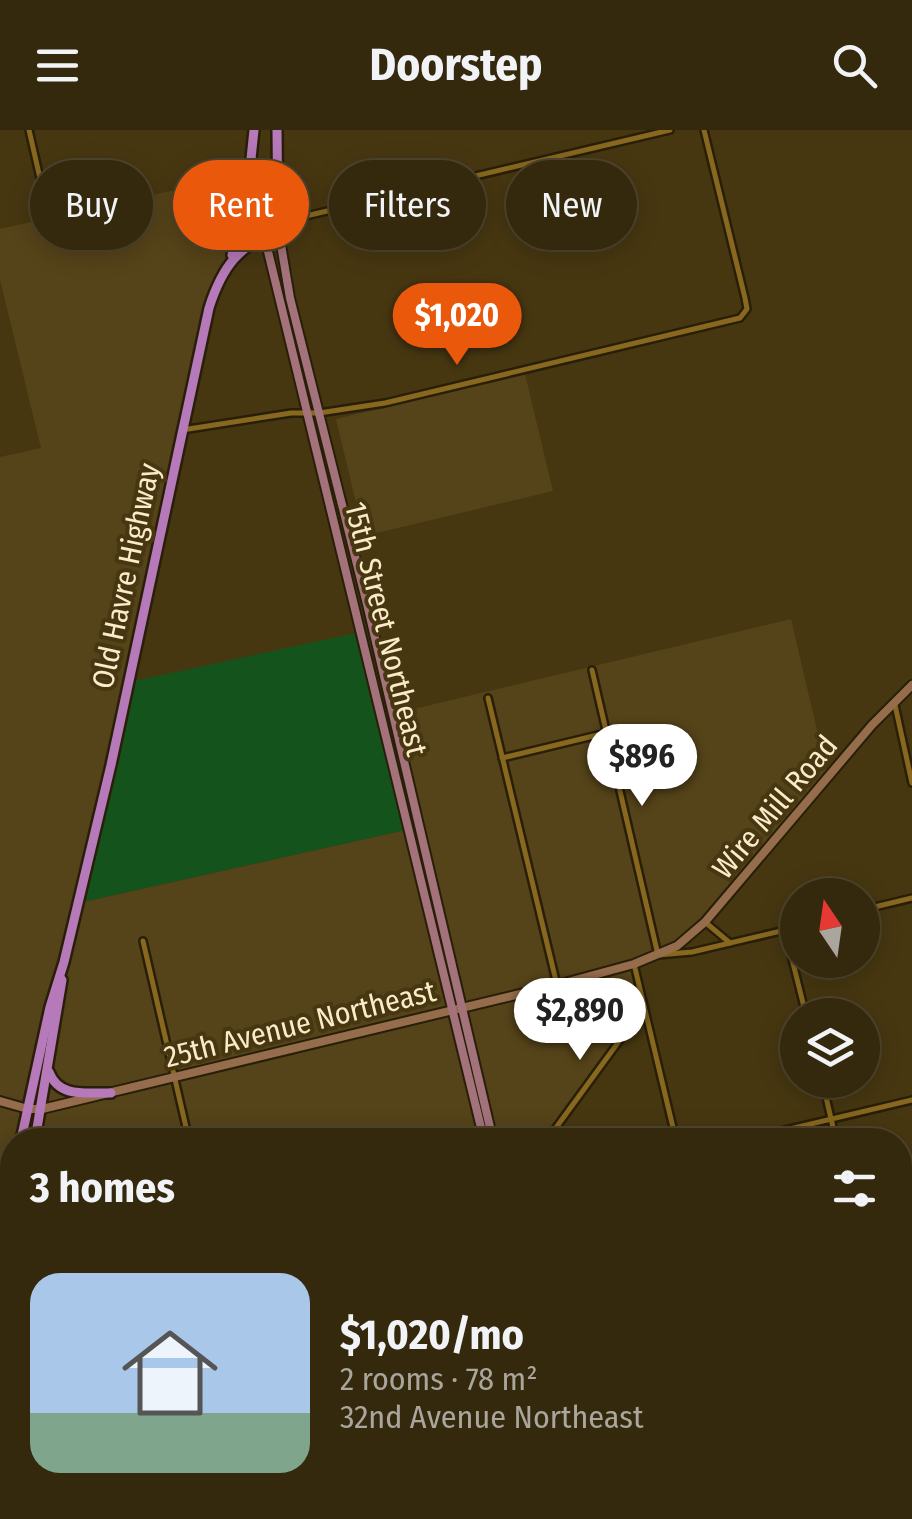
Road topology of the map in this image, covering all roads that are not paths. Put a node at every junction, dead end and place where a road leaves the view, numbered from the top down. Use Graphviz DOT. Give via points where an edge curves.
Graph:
graph roads {
  1 [pos="29,130"];
  2 [pos="254,130"];
  3 [pos="277,130"];
  4 [pos="670,130"];
  5 [pos="704,130"];
  6 [pos="252,146"];
  7 [pos="36,160"];
  8 [pos="253,160"];
  9 [pos="277,160"];
  10 [pos="309,215"];
  11 [pos="240,250"];
  12 [pos="268,250"];
  13 [pos="282,250"];
  14 [pos="229,262"];
  15 [pos="308,414"];
  16 [pos="319,414"];
  17 [pos="182,430"];
  18 [pos="592,670"];
  19 [pos="912,685"];
  20 [pos="912,694"];
  21 [pos="488,698"];
  22 [pos="894,701"];
  23 [pos="606,733"];
  24 [pos="502,758"];
  25 [pos="912,784"];
  26 [pos="912,898"];
  27 [pos="880,906"];
  28 [pos="706,922"];
  29 [pos="780,931"];
  30 [pos="143,941"];
  31 [pos="730,943"];
  32 [pos="662,953"];
  33 [pos="64,962"];
  34 [pos="634,964"];
  35 [pos="557,985"];
  36 [pos="644,1007"];
  37 [pos="458,1009"];
  38 [pos="49,1071"];
  39 [pos="174,1078"];
  40 [pos="111,1093"];
  41 [pos="826,1098"];
  42 [pos="912,1100"];
  43 [pos="0,1101"];
  44 [pos="28,1109"];
  45 [pos="42,1109"];
  46 [pos="831,1119"];
  47 [pos="24,1128"];
  48 [pos="38,1128"];
  49 [pos="186,1128"];
  50 [pos="486,1128"];
  51 [pos="556,1128"];
  52 [pos="673,1128"];
  53 [pos="793,1128"];
  54 [pos="833,1128"];
  1 -- 7 [label="street"];
  2 -- 6 [label="highway, 15th Street Northeast"];
  3 -- 9 [label="highway, 15th Street Northeast"];
  4 -- 10 [label="street"];
  5 -- 16 [label="street" via="746,298 744,314"];
  6 -- 8 [label="main road, 15th Street Northeast"];
  6 -- 14 [label="highway" via="243,228"];
  11 -- 14 [label="highway, Old Havre Highway"];
  12 -- 15 [label="main road, 15th Street Northeast"];
  13 -- 16 [label="main road, 15th Street Northeast"];
  14 -- 17 [label="highway, Old Havre Highway" via="209,308"];
  15 -- 16 [label="street"];
  15 -- 17 [label="street"];
  15 -- 37 [label="main road, 15th Street Northeast"];
  16 -- 37 [label="main road, 15th Street Northeast"];
  17 -- 33 [label="highway, Old Havre Highway"];
  18 -- 23 [label="street"];
  19 -- 22 [label="street, Wire Mill Road"];
  20 -- 22 [label="street"];
  21 -- 24 [label="street"];
  22 -- 25 [label="street"];
  22 -- 28 [label="street, Wire Mill Road"];
  23 -- 24 [label="street"];
  23 -- 32 [label="street"];
  24 -- 35 [label="street"];
  26 -- 27 [label="street"];
  28 -- 31 [label="street"];
  28 -- 32 [label="street, Wire Mill Road"];
  29 -- 31 [label="street"];
  30 -- 39 [label="street"];
  31 -- 32 [label="street"];
  32 -- 34 [label="street, 25th Avenue Northeast"];
  33 -- 38 [label="highway, Old Havre Highway"];
  33 -- 44 [label="highway, Old Havre Highway"];
  34 -- 35 [label="street, 25th Avenue Northeast"];
  34 -- 36 [label="street"];
  35 -- 37 [label="street, 25th Avenue Northeast"];
  36 -- 51 [label="street"];
  36 -- 52 [label="street"];
  37 -- 39 [label="street, 25th Avenue Northeast"];
  37 -- 50 [label="main road, 15th Street Northeast"];
  38 -- 40 [label="highway" via="67,1091"];
  38 -- 45 [label="highway, Old Havre Highway"];
  39 -- 40 [label="street, 25th Avenue Northeast"];
  39 -- 49 [label="street"];
  40 -- 45 [label="street, 25th Avenue Northeast"];
  41 -- 46 [label="street"];
  42 -- 46 [label="street"];
  43 -- 44 [label="street, 25th Avenue Northeast"];
  44 -- 45 [label="street, 25th Avenue Northeast"];
  44 -- 47 [label="highway, Old Havre Highway"];
  45 -- 48 [label="highway, Old Havre Highway"];
  46 -- 53 [label="street"];
  46 -- 54 [label="street"];
}
